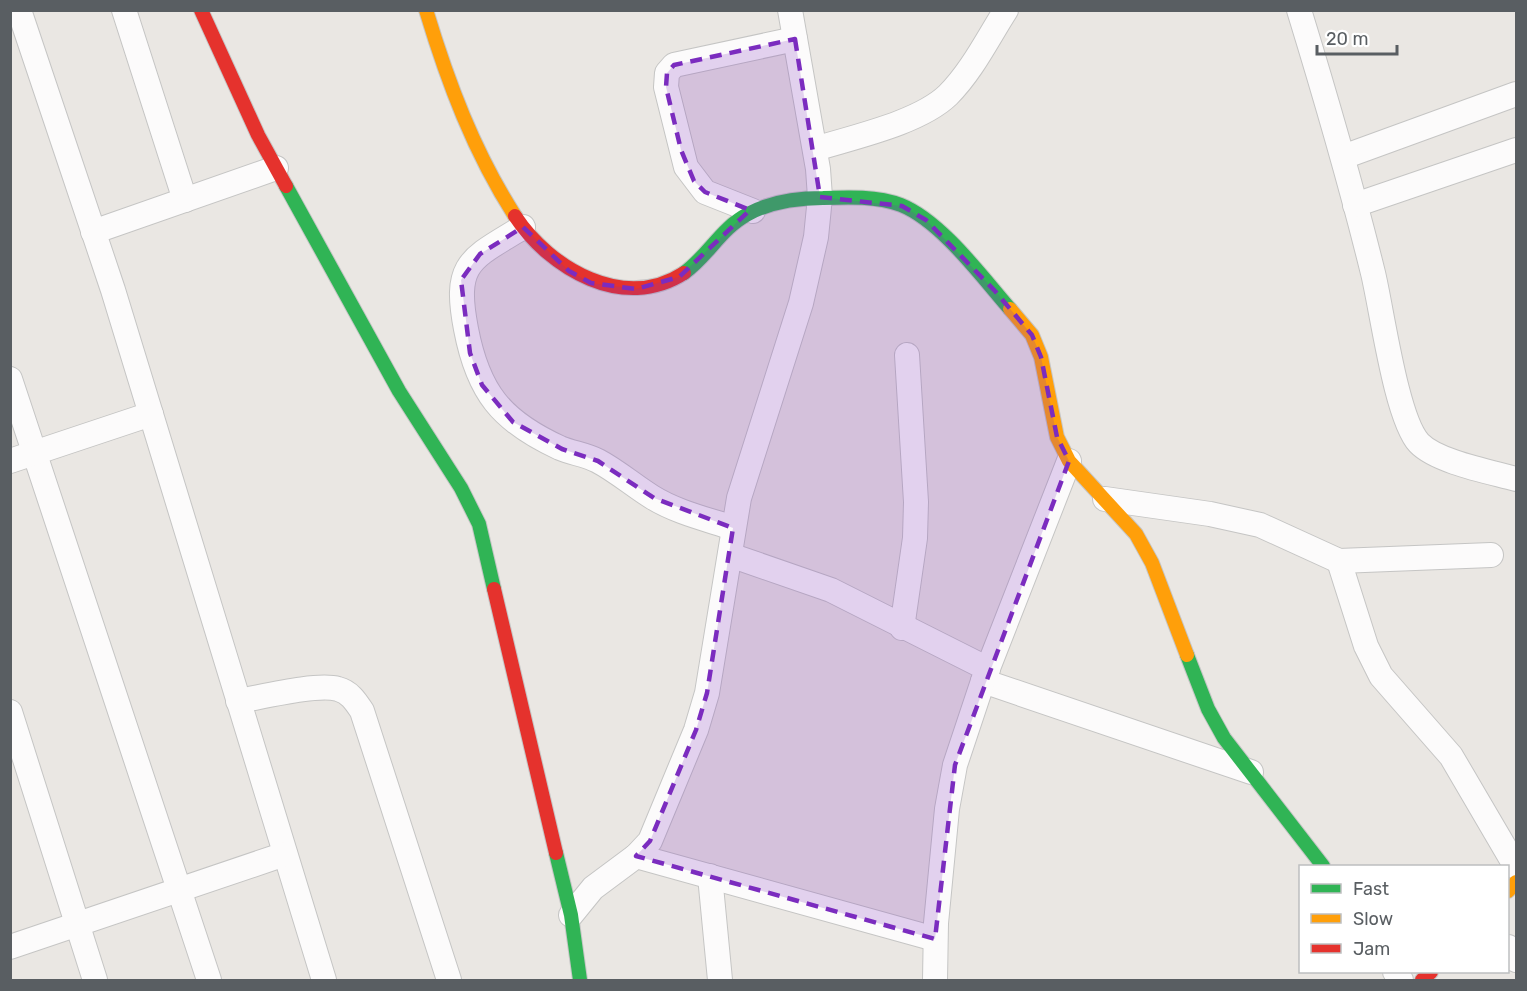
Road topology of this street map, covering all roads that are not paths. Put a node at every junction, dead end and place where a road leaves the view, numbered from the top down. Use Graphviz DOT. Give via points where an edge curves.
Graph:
graph roads {
  1 [pos="19,10"];
  2 [pos="124,10"];
  3 [pos="201,10"];
  4 [pos="426,10"];
  5 [pos="790,10"];
  6 [pos="1006,10"];
  7 [pos="1299,10"];
  8 [pos="795,39"];
  9 [pos="1516,94"];
  10 [pos="815,149"];
  11 [pos="1516,150"];
  12 [pos="1343,157"];
  13 [pos="276,168"];
  14 [pos="820,197"];
  15 [pos="185,200"];
  16 [pos="1355,205"];
  17 [pos="753,211"];
  18 [pos="523,227"];
  19 [pos="93,232"];
  20 [pos="907,355"];
  21 [pos="10,379"];
  22 [pos="151,414"];
  23 [pos="35,452"];
  24 [pos="10,460"];
  25 [pos="1070,461"];
  26 [pos="1516,479"];
  27 [pos="1105,499"];
  28 [pos="733,528"];
  29 [pos="730,555"];
  30 [pos="1491,555"];
  31 [pos="1339,561"];
  32 [pos="902,628"];
  33 [pos="985,675"];
  34 [pos="238,700"];
  35 [pos="10,712"];
  36 [pos="1251,772"];
  37 [pos="285,854"];
  38 [pos="636,856"];
  39 [pos="1321,865"];
  40 [pos="1516,867"];
  41 [pos="710,876"];
  42 [pos="180,890"];
  43 [pos="571,915"];
  44 [pos="76,925"];
  45 [pos="935,939"];
  46 [pos="10,947"];
  47 [pos="94,981"];
  48 [pos="209,981"];
  49 [pos="324,981"];
  50 [pos="449,981"];
  51 [pos="580,981"];
  52 [pos="720,981"];
  53 [pos="935,981"];
  1 -- 19 [label="street"];
  2 -- 15 [label="street"];
  3 -- 13 [label="street"];
  4 -- 18 [label="street" via="470,136 508,208"];
  5 -- 8 [label="street"];
  6 -- 10 [label="street" via="960,82 946,97 884,128"];
  7 -- 12 [label="street"];
  8 -- 10 [label="street"];
  8 -- 17 [label="street" via="674,65 667,73 673,118 686,167 694,181 705,192"];
  9 -- 12 [label="street"];
  10 -- 14 [label="street"];
  11 -- 16 [label="street"];
  12 -- 16 [label="street"];
  13 -- 15 [label="street"];
  13 -- 43 [label="street" via="399,391 461,488 479,524"];
  14 -- 17 [label="street"];
  14 -- 25 [label="street" via="871,199 902,206 927,220 1032,335 1041,357 1057,437"];
  14 -- 28 [label="street" via="816,237 801,303"];
  15 -- 19 [label="street"];
  16 -- 26 [label="street" via="1401,406 1410,429 1419,444 1436,454"];
  17 -- 18 [label="street" via="731,225 679,277 636,289 591,283 569,271 534,242"];
  18 -- 28 [label="street" via="480,254 461,280 460,302 470,353 486,392 513,422 533,435 598,461 654,498"];
  19 -- 22 [label="street"];
  20 -- 32 [label="street" via="916,502"];
  21 -- 23 [label="street"];
  22 -- 23 [label="street"];
  22 -- 34 [label="street"];
  23 -- 24 [label="street"];
  23 -- 42 [label="street"];
  25 -- 27 [label="street"];
  25 -- 33 [label="street"];
  27 -- 31 [label="street" via="1260,525"];
  27 -- 36 [label="street" via="1136,534 1152,563 1208,709 1224,738"];
  28 -- 29 [label="street"];
  29 -- 32 [label="street" via="831,590"];
  29 -- 38 [label="street" via="696,730 650,841"];
  30 -- 31 [label="street"];
  31 -- 40 [label="street" via="1366,646 1381,676 1451,756"];
  32 -- 33 [label="street"];
  33 -- 36 [label="street"];
  33 -- 45 [label="street" via="955,765"];
  34 -- 37 [label="street"];
  34 -- 50 [label="street" via="318,688 339,689 354,698 362,711"];
  35 -- 44 [label="street"];
  36 -- 39 [label="street"];
  37 -- 42 [label="street"];
  37 -- 49 [label="street"];
  38 -- 41 [label="street"];
  38 -- 43 [label="street" via="593,888"];
  41 -- 45 [label="street"];
  41 -- 52 [label="street"];
  42 -- 44 [label="street"];
  42 -- 48 [label="street"];
  43 -- 51 [label="street"];
  44 -- 46 [label="street"];
  44 -- 47 [label="street"];
  45 -- 53 [label="street"];
}
